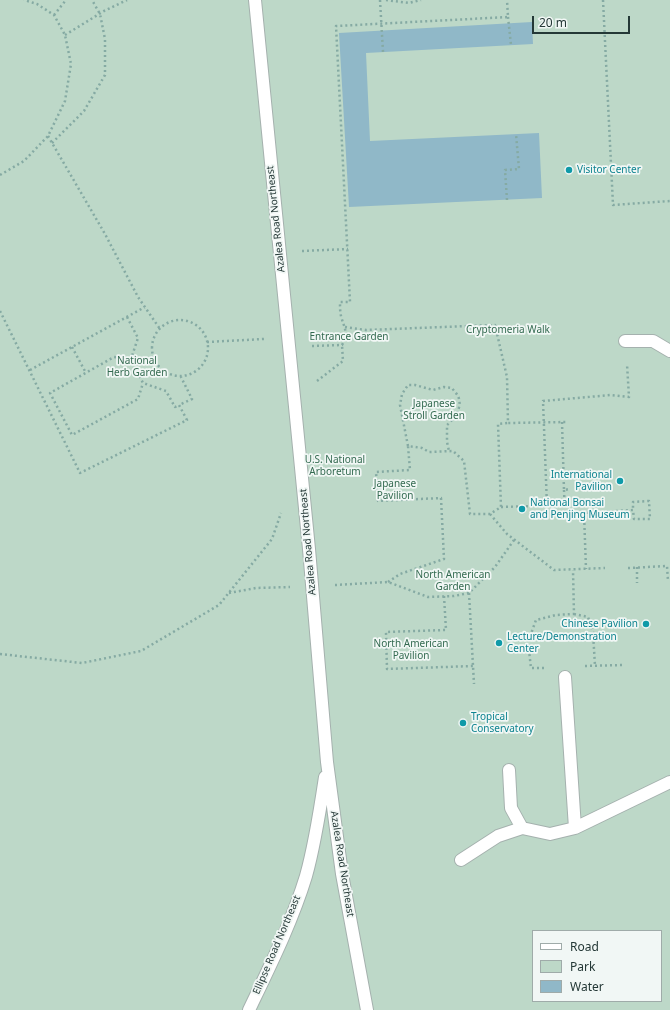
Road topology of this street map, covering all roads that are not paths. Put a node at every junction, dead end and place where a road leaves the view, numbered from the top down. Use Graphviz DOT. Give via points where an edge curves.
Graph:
graph roads {
  1 [pos="255,0"];
  2 [pos="625,340"];
  3 [pos="670,351"];
  4 [pos="565,677"];
  5 [pos="327,762"];
  6 [pos="509,770"];
  7 [pos="670,782"];
  8 [pos="522,828"];
  9 [pos="575,828"];
  10 [pos="461,860"];
  11 [pos="249,1010"];
  12 [pos="367,1010"];
  1 -- 5 [label="street, Azalea Road Northeast"];
  2 -- 3 [label="street" via="653,341"];
  4 -- 9 [label="street"];
  5 -- 11 [label="street, Ellipse Road Northeast" via="306,874 287,928"];
  5 -- 12 [label="street, Azalea Road Northeast" via="342,874"];
  6 -- 8 [label="street" via="511,808"];
  7 -- 9 [label="street"];
  8 -- 9 [label="street" via="550,834"];
  8 -- 10 [label="street" via="498,836"];
}
